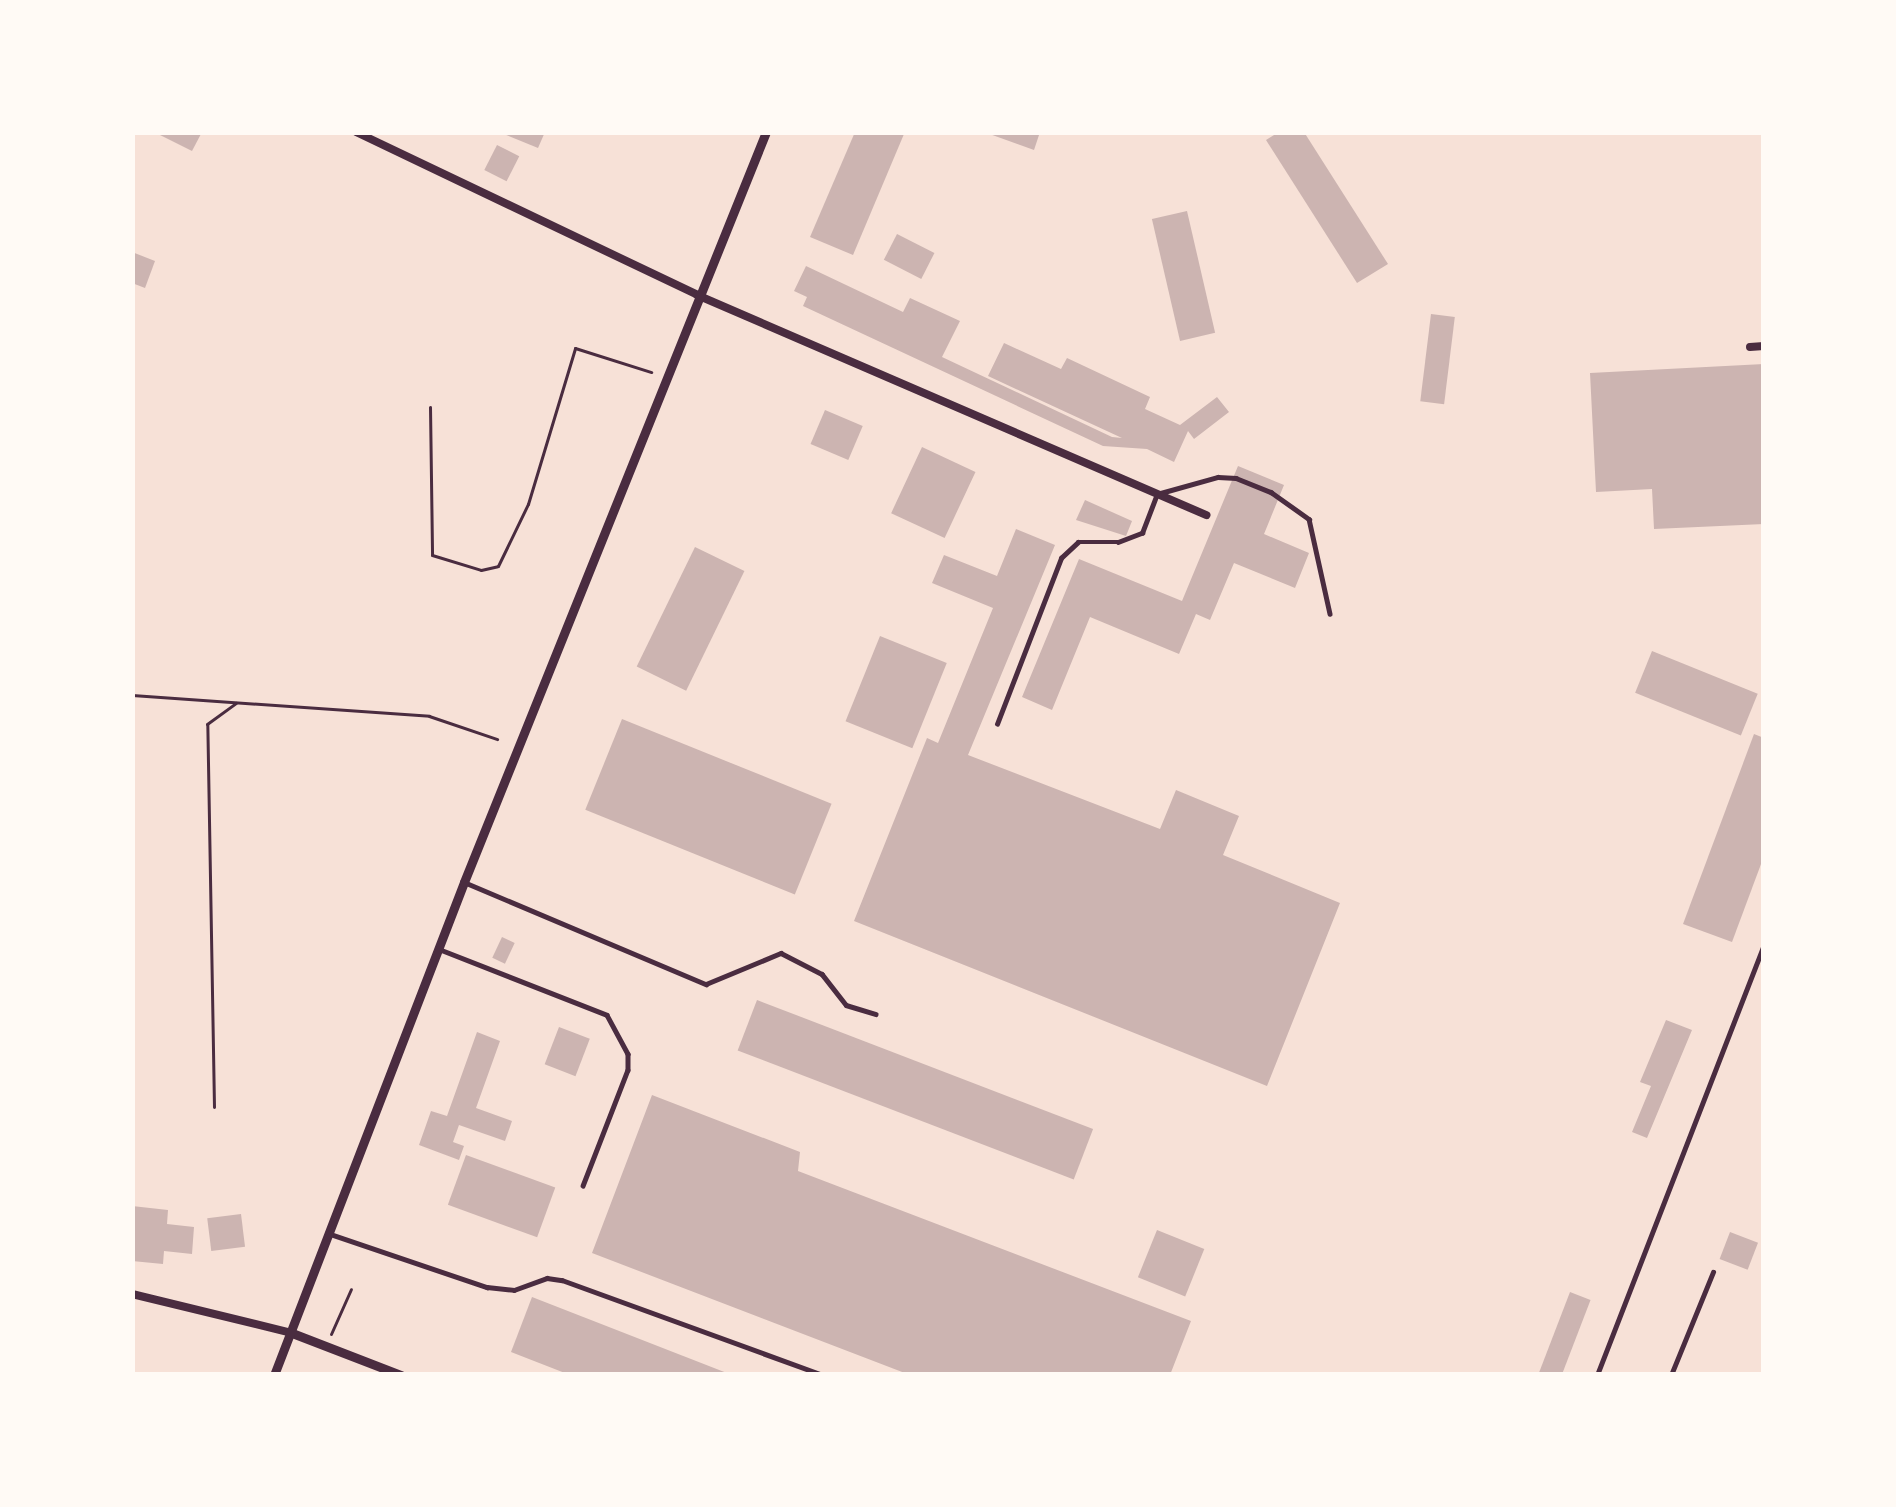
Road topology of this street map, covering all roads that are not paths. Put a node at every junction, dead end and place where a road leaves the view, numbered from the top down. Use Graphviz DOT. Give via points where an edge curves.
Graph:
graph roads {
  1 [pos="356,132"];
  2 [pos="766,132"];
  3 [pos="697,295"];
  4 [pos="1764,346"];
  5 [pos="1750,347"];
  6 [pos="1157,494"];
  7 [pos="1205,515"];
  8 [pos="1330,614"];
  9 [pos="997,724"];
  10 [pos="464,883"];
  11 [pos="1764,945"];
  12 [pos="439,949"];
  13 [pos="876,1014"];
  14 [pos="583,1186"];
  15 [pos="330,1234"];
  16 [pos="1713,1272"];
  17 [pos="132,1294"];
  18 [pos="292,1333"];
  19 [pos="274,1375"];
  20 [pos="401,1375"];
  21 [pos="823,1375"];
  22 [pos="1598,1375"];
  23 [pos="1671,1375"];
  1 -- 3 [label="street"];
  2 -- 3 [label="street"];
  3 -- 6 [label="street"];
  3 -- 10 [label="street"];
  4 -- 5 [label="street"];
  6 -- 7 [label="street"];
  6 -- 8 [label="lane" via="1218,477 1271,492 1309,519"];
  6 -- 9 [label="lane" via="1142,533 1078,542 1060,557"];
  10 -- 12 [label="street"];
  10 -- 13 [label="lane" via="706,984 781,953 822,974 846,1005"];
  11 -- 22 [label="lane"];
  12 -- 14 [label="lane" via="607,1015 628,1070"];
  12 -- 15 [label="street"];
  15 -- 18 [label="street"];
  15 -- 21 [label="lane" via="487,1287 562,1280"];
  16 -- 23 [label="lane"];
  17 -- 18 [label="street"];
  18 -- 19 [label="street"];
  18 -- 20 [label="street"];
}
